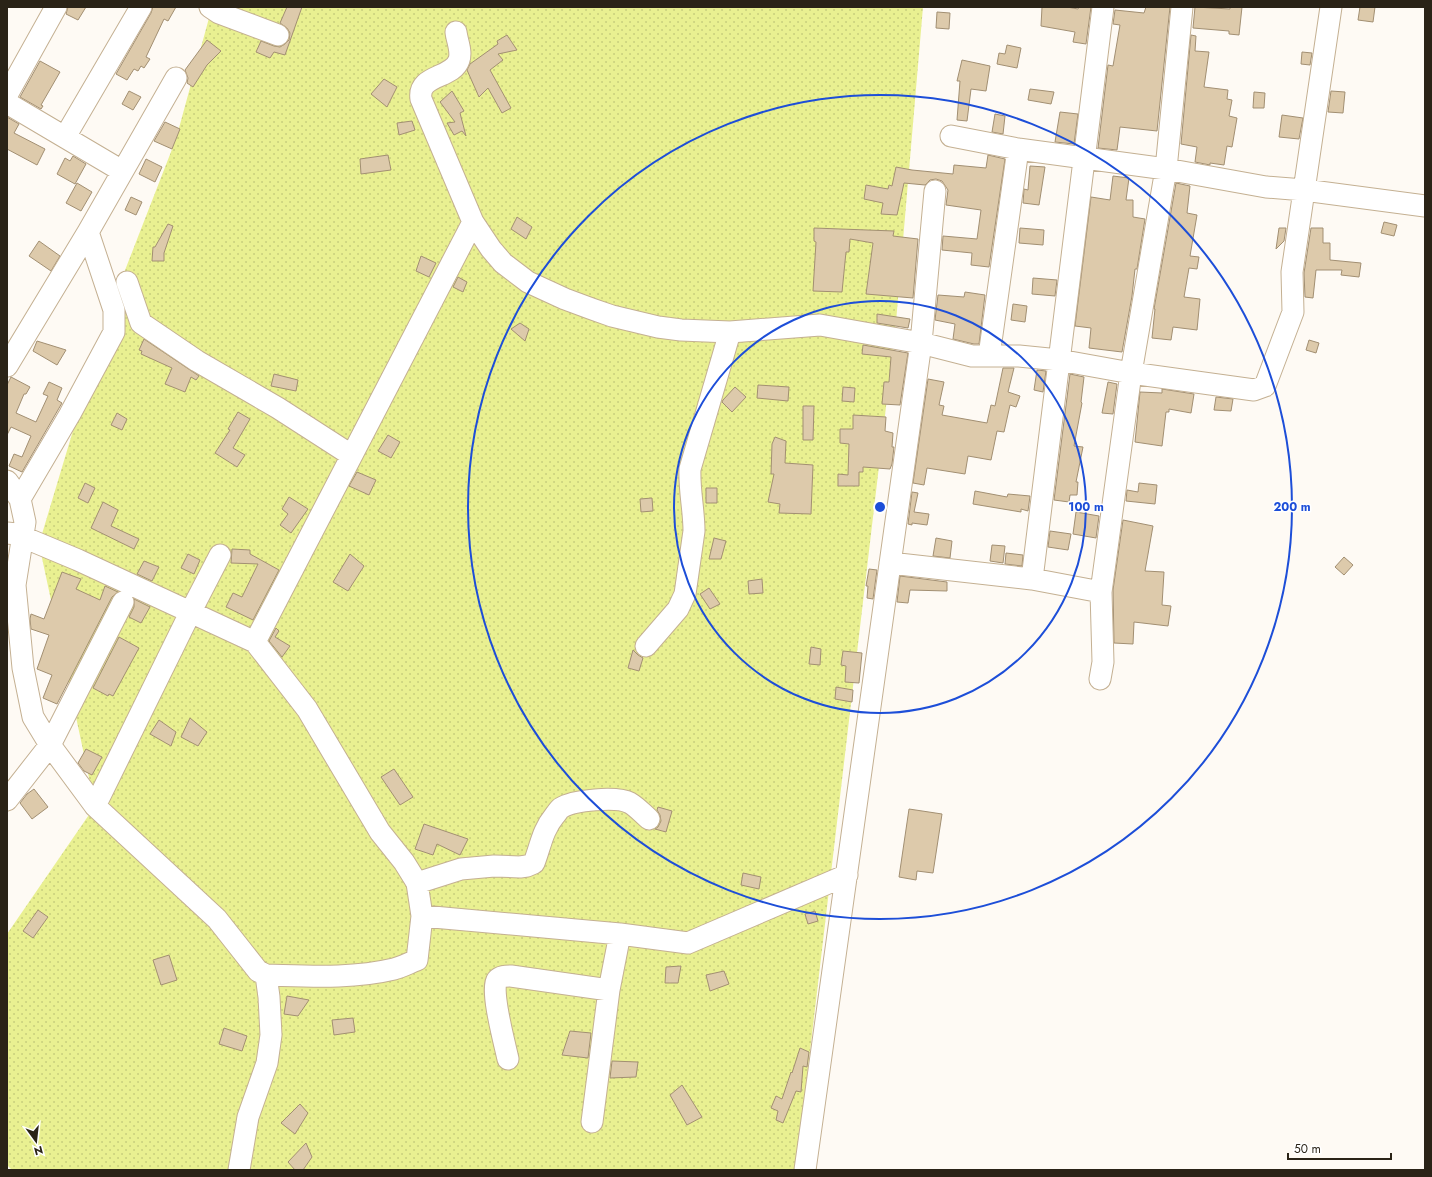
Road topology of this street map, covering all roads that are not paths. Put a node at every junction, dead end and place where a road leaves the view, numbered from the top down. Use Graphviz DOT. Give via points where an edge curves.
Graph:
graph roads {
  1 [pos="56,7"];
  2 [pos="141,7"];
  3 [pos="210,7"];
  4 [pos="1104,7"];
  5 [pos="1182,7"];
  6 [pos="1331,7"];
  7 [pos="456,32"];
  8 [pos="278,35"];
  9 [pos="176,78"];
  10 [pos="7,95"];
  11 [pos="7,103"];
  12 [pos="951,136"];
  13 [pos="65,137"];
  14 [pos="1018,148"];
  15 [pos="1085,158"];
  16 [pos="1166,169"];
  17 [pos="122,171"];
  18 [pos="1304,190"];
  19 [pos="935,191"];
  20 [pos="1425,206"];
  21 [pos="473,222"];
  22 [pos="88,232"];
  23 [pos="127,282"];
  24 [pos="730,332"];
  25 [pos="921,343"];
  26 [pos="989,356"];
  27 [pos="1060,360"];
  28 [pos="7,366"];
  29 [pos="1131,373"];
  30 [pos="351,455"];
  31 [pos="7,481"];
  32 [pos="20,499"];
  33 [pos="15,535"];
  34 [pos="220,555"];
  35 [pos="890,563"];
  36 [pos="1032,579"];
  37 [pos="1101,592"];
  38 [pos="123,602"];
  39 [pos="191,612"];
  40 [pos="255,642"];
  41 [pos="646,646"];
  42 [pos="1100,679"];
  43 [pos="50,745"];
  44 [pos="7,800"];
  45 [pos="95,806"];
  46 [pos="649,819"];
  47 [pos="847,875"];
  48 [pos="417,883"];
  49 [pos="422,916"];
  50 [pos="620,934"];
  51 [pos="266,975"];
  52 [pos="608,990"];
  53 [pos="508,1059"];
  54 [pos="592,1122"];
  55 [pos="239,1170"];
  56 [pos="805,1170"];
  1 -- 10 [label="street"];
  2 -- 13 [label="street"];
  3 -- 8 [label="street" via="219,13"];
  4 -- 15 [label="street"];
  5 -- 16 [label="street"];
  6 -- 18 [label="street"];
  7 -- 21 [label="street" via="459,61 455,67 424,85 420,92"];
  9 -- 17 [label="street"];
  11 -- 13 [label="street"];
  12 -- 14 [label="street"];
  13 -- 17 [label="street"];
  14 -- 15 [label="street"];
  14 -- 26 [label="street"];
  15 -- 16 [label="street"];
  15 -- 27 [label="street"];
  16 -- 18 [label="street" via="1266,187"];
  16 -- 29 [label="street"];
  17 -- 22 [label="street"];
  18 -- 20 [label="street"];
  18 -- 29 [label="street" via="1292,272 1293,312 1265,386 1254,390"];
  19 -- 25 [label="street"];
  21 -- 24 [label="street" via="503,263 528,282 565,299 612,316 658,327"];
  21 -- 30 [label="street"];
  22 -- 28 [label="street"];
  22 -- 32 [label="street" via="114,310 114,332"];
  23 -- 30 [label="street" via="141,323 197,361 278,408"];
  24 -- 25 [label="street" via="820,325"];
  24 -- 41 [label="street" via="690,469 694,531 685,594 678,609"];
  25 -- 26 [label="street" via="972,356"];
  25 -- 35 [label="street"];
  26 -- 27 [label="street"];
  27 -- 29 [label="street"];
  27 -- 36 [label="street"];
  29 -- 37 [label="street"];
  30 -- 40 [label="street"];
  31 -- 32 [label="street"];
  32 -- 33 [label="street" via="26,522"];
  33 -- 39 [label="street" via="78,560"];
  33 -- 43 [label="street" via="15,585 23,668 33,717"];
  34 -- 39 [label="street"];
  35 -- 36 [label="street"];
  35 -- 47 [label="street"];
  36 -- 37 [label="street"];
  37 -- 42 [label="street" via="1103,662"];
  38 -- 43 [label="street"];
  39 -- 40 [label="street"];
  39 -- 45 [label="street"];
  40 -- 48 [label="street" via="307,709 380,832"];
  43 -- 44 [label="street"];
  43 -- 45 [label="street"];
  45 -- 51 [label="street" via="217,919 258,971"];
  46 -- 48 [label="street" via="621,800 576,803 561,808 553,817 544,832 534,863 520,867 461,869"];
  47 -- 50 [label="street" via="688,943"];
  47 -- 56 [label="street"];
  48 -- 49 [label="street"];
  49 -- 50 [label="street"];
  49 -- 51 [label="street" via="417,960 395,969 344,976"];
  50 -- 52 [label="street"];
  51 -- 55 [label="street" via="270,997 271,1035 267,1063 248,1117"];
  52 -- 53 [label="street" via="511,976 501,977 496,981 494,993"];
  52 -- 54 [label="street"];
}
